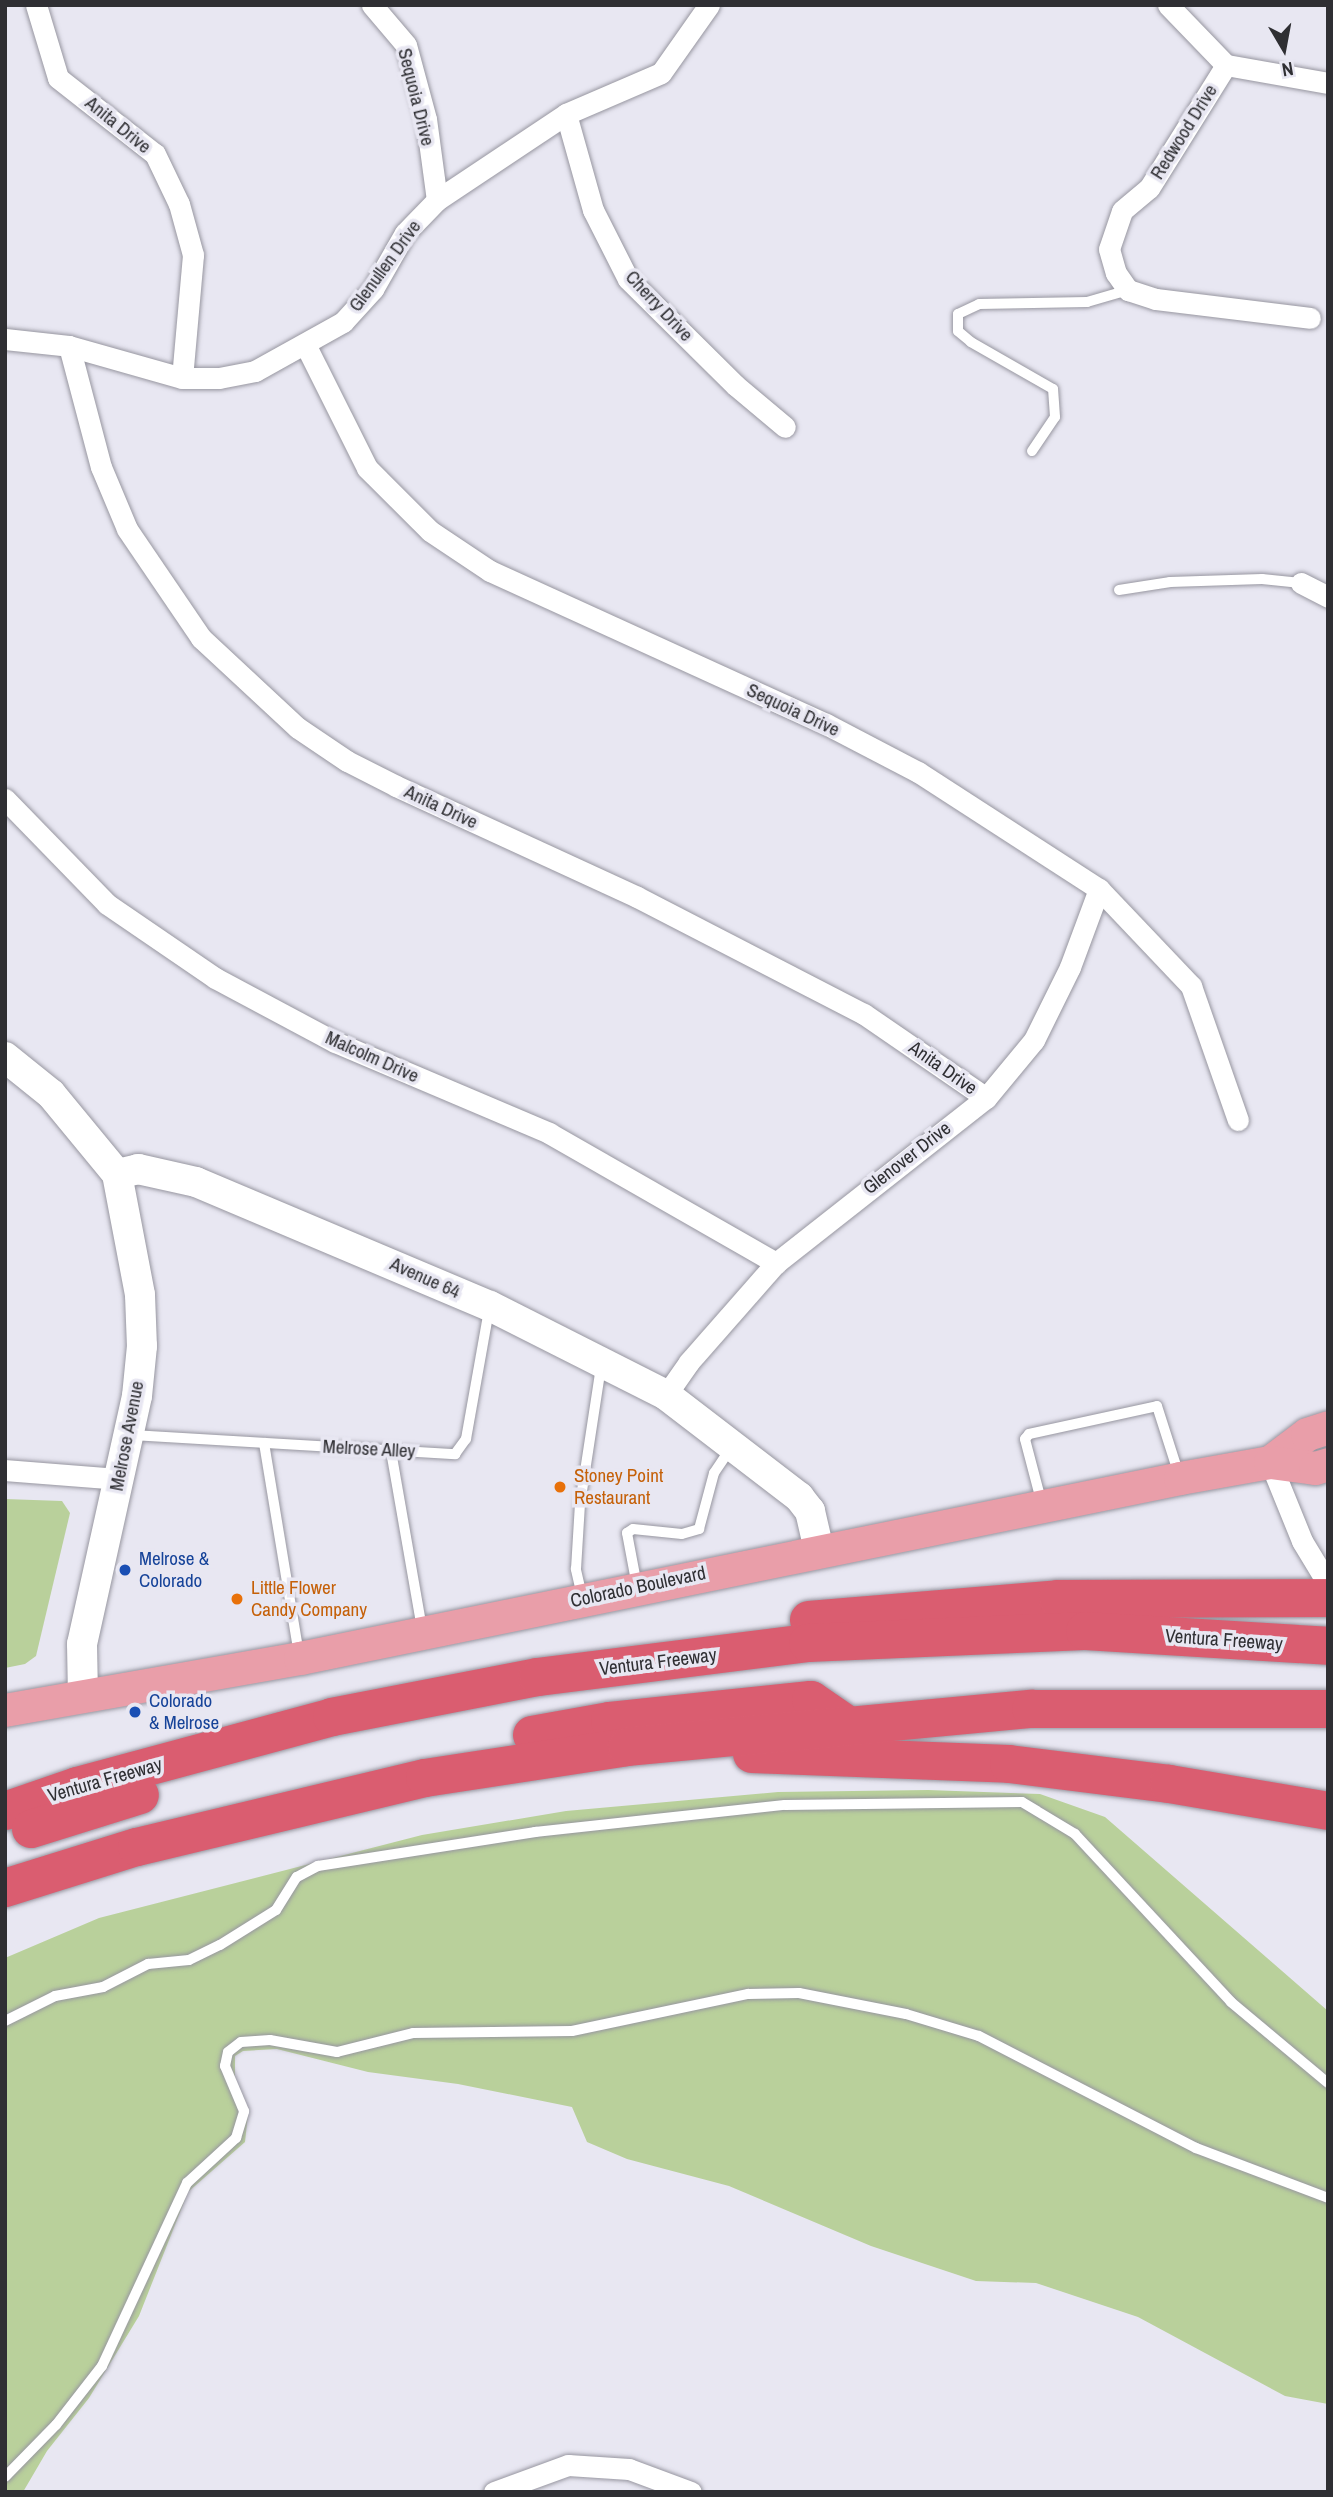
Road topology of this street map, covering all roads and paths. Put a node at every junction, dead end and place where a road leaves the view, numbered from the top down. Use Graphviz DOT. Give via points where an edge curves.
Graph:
graph roads {
  1 [pos="36,5"];
  2 [pos="372,5"];
  3 [pos="709,5"];
  4 [pos="1168,5"];
  5 [pos="1226,65"];
  6 [pos="1328,83"];
  7 [pos="566,114"];
  8 [pos="437,200"];
  9 [pos="1128,290"];
  10 [pos="1310,318"];
  11 [pos="5,339"];
  12 [pos="69,346"];
  13 [pos="306,346"];
  14 [pos="182,378"];
  15 [pos="785,427"];
  16 [pos="1032,451"];
  17 [pos="1300,583"];
  18 [pos="1119,590"];
  19 [pos="1328,597"];
  20 [pos="5,799"];
  21 [pos="1099,889"];
  22 [pos="5,1057"];
  23 [pos="986,1098"];
  24 [pos="1238,1120"];
  25 [pos="117,1174"];
  26 [pos="776,1263"];
  27 [pos="490,1306"];
  28 [pos="602,1362"];
  29 [pos="667,1395"];
  30 [pos="1328,1427"];
  31 [pos="129,1435"];
  32 [pos="264,1443"];
  33 [pos="733,1446"];
  34 [pos="391,1451"];
  35 [pos="1270,1462"];
  36 [pos="1328,1464"];
  37 [pos="5,1470"];
  38 [pos="1180,1478"];
  39 [pos="120,1479"];
  40 [pos="1042,1506"];
  41 [pos="819,1549"];
  42 [pos="1328,1584"];
  43 [pos="637,1586"];
  44 [pos="1328,1598"];
  45 [pos="582,1599"];
  46 [pos="422,1632"];
  47 [pos="861,1640"];
  48 [pos="1328,1646"];
  49 [pos="300,1658"];
  50 [pos="538,1677"];
  51 [pos="83,1696"];
  52 [pos="1328,1709"];
  53 [pos="5,1710"];
  54 [pos="849,1726"];
  55 [pos="627,1746"];
  56 [pos="5,1811"];
  57 [pos="1328,1811"];
  58 [pos="5,1837"];
  59 [pos="5,1861"];
  60 [pos="5,1888"];
  61 [pos="5,2021"];
  62 [pos="1328,2083"];
  63 [pos="1328,2198"];
  64 [pos="5,2477"];
  65 [pos="494,2492"];
  66 [pos="691,2492"];
  1 -- 14 [label="street, Anita Drive" via="58,78 155,154 179,204 194,255"];
  2 -- 8 [label="street, Sequoia Drive" via="406,45 426,119"];
  3 -- 7 [label="street, Glenullen Drive" via="661,73"];
  4 -- 5 [label="street, Redwood Drive"];
  5 -- 6 [label="street"];
  5 -- 9 [label="street, Redwood Drive" via="1149,188 1122,211 1112,230 1110,249 1116,274"];
  7 -- 8 [label="street, Glenullen Drive"];
  7 -- 15 [label="street, Cherry Drive" via="593,210 628,279 735,385"];
  8 -- 13 [label="street, Glenullen Drive" via="405,233 373,289 343,322"];
  9 -- 10 [label="street" via="1256,315"];
  9 -- 16 [label="lane" via="1087,302 979,304 958,314 958,331 971,342 1053,389 1055,417"];
  11 -- 12 [label="street, Glenullen Drive"];
  12 -- 14 [label="street, Glenullen Drive"];
  12 -- 23 [label="street, Anita Drive" via="101,467 127,529 201,638 298,728 396,786 637,897 864,1014"];
  13 -- 14 [label="street, Glenullen Drive" via="255,371 219,379"];
  13 -- 21 [label="street, Sequoia Drive" via="368,468 429,531 490,572 826,724 918,772"];
  17 -- 18 [label="lane" via="1262,579 1170,582"];
  17 -- 19 [label="street"];
  20 -- 26 [label="street, Malcolm Drive" via="107,904 215,978 335,1042 549,1133"];
  21 -- 23 [label="street, Glenover Drive" via="1070,967 1034,1040"];
  21 -- 24 [label="street, Sequoia Drive" via="1191,986"];
  22 -- 25 [label="street" via="51,1094"];
  23 -- 26 [label="street, Glenover Drive"];
  25 -- 27 [label="street, Avenue 64" via="138,1169 196,1182"];
  25 -- 31 [label="street, Melrose Avenue" via="136,1269 142,1346"];
  26 -- 29 [label="street, Glenover Drive" via="689,1362"];
  27 -- 28 [label="street, Avenue 64"];
  27 -- 34 [label="lane, Melrose Alley" via="466,1439 455,1454"];
  28 -- 29 [label="street, Avenue 64"];
  28 -- 45 [label="lane" via="580,1504 576,1569"];
  29 -- 33 [label="street, Avenue 64"];
  30 -- 35 [label="main road, Colorado Boulevard" via="1307,1434"];
  31 -- 32 [label="lane, Melrose Alley"];
  31 -- 39 [label="street, Melrose Avenue"];
  32 -- 34 [label="lane, Melrose Alley"];
  32 -- 49 [label="lane"];
  33 -- 41 [label="street, Avenue 64" via="799,1497 810,1511"];
  33 -- 43 [label="lane" via="714,1473 699,1529 682,1534 627,1533"];
  34 -- 46 [label="lane"];
  35 -- 36 [label="main road, Colorado Boulevard" via="1315,1468"];
  35 -- 38 [label="main road, Colorado Boulevard"];
  35 -- 42 [label="street" via="1302,1541"];
  37 -- 39 [label="street"];
  38 -- 40 [label="main road, Colorado Boulevard"];
  38 -- 40 [label="lane" via="1161,1409 1144,1409 1029,1434 1025,1439"];
  39 -- 51 [label="street, Melrose Avenue" via="82,1644"];
  40 -- 41 [label="main road, Colorado Boulevard"];
  41 -- 43 [label="main road, Colorado Boulevard"];
  43 -- 45 [label="main road, Colorado Boulevard"];
  44 -- 50 [label="highway" via="1058,1599 854,1614 635,1644"];
  45 -- 46 [label="main road, Colorado Boulevard"];
  46 -- 49 [label="main road, Colorado Boulevard"];
  47 -- 48 [label="highway, Ventura Freeway" via="1085,1631"];
  47 -- 50 [label="highway, Ventura Freeway"];
  47 -- 58 [label="highway" via="801,1670 618,1689 326,1745 191,1779"];
  49 -- 51 [label="main road, Colorado Boulevard"];
  50 -- 56 [label="highway, Ventura Freeway" via="332,1717 77,1786"];
  51 -- 53 [label="main road, Colorado Boulevard"];
  52 -- 54 [label="highway" via="1031,1709"];
  54 -- 55 [label="highway"];
  54 -- 59 [label="highway" via="811,1700 610,1721 383,1761 210,1802"];
  55 -- 57 [label="highway" via="1009,1764 1169,1784"];
  55 -- 60 [label="highway" via="425,1778 137,1847"];
  61 -- 62 [label="lane" via="55,1996 103,1987 148,1964 200,1955 276,1910 297,1877 318,1866 535,1832 785,1805 1021,1802 1075,1834 1231,2002"];
  63 -- 64 [label="lane" via="1196,2148 979,2036 906,2014 799,1993 748,1994 559,2033 413,2033 337,2052 270,2040 241,2042 228,2052 226,2066 244,2111 236,2138 187,2183 102,2366 41,2442"];
  65 -- 66 [label="street" via="568,2465 629,2469"];
}
